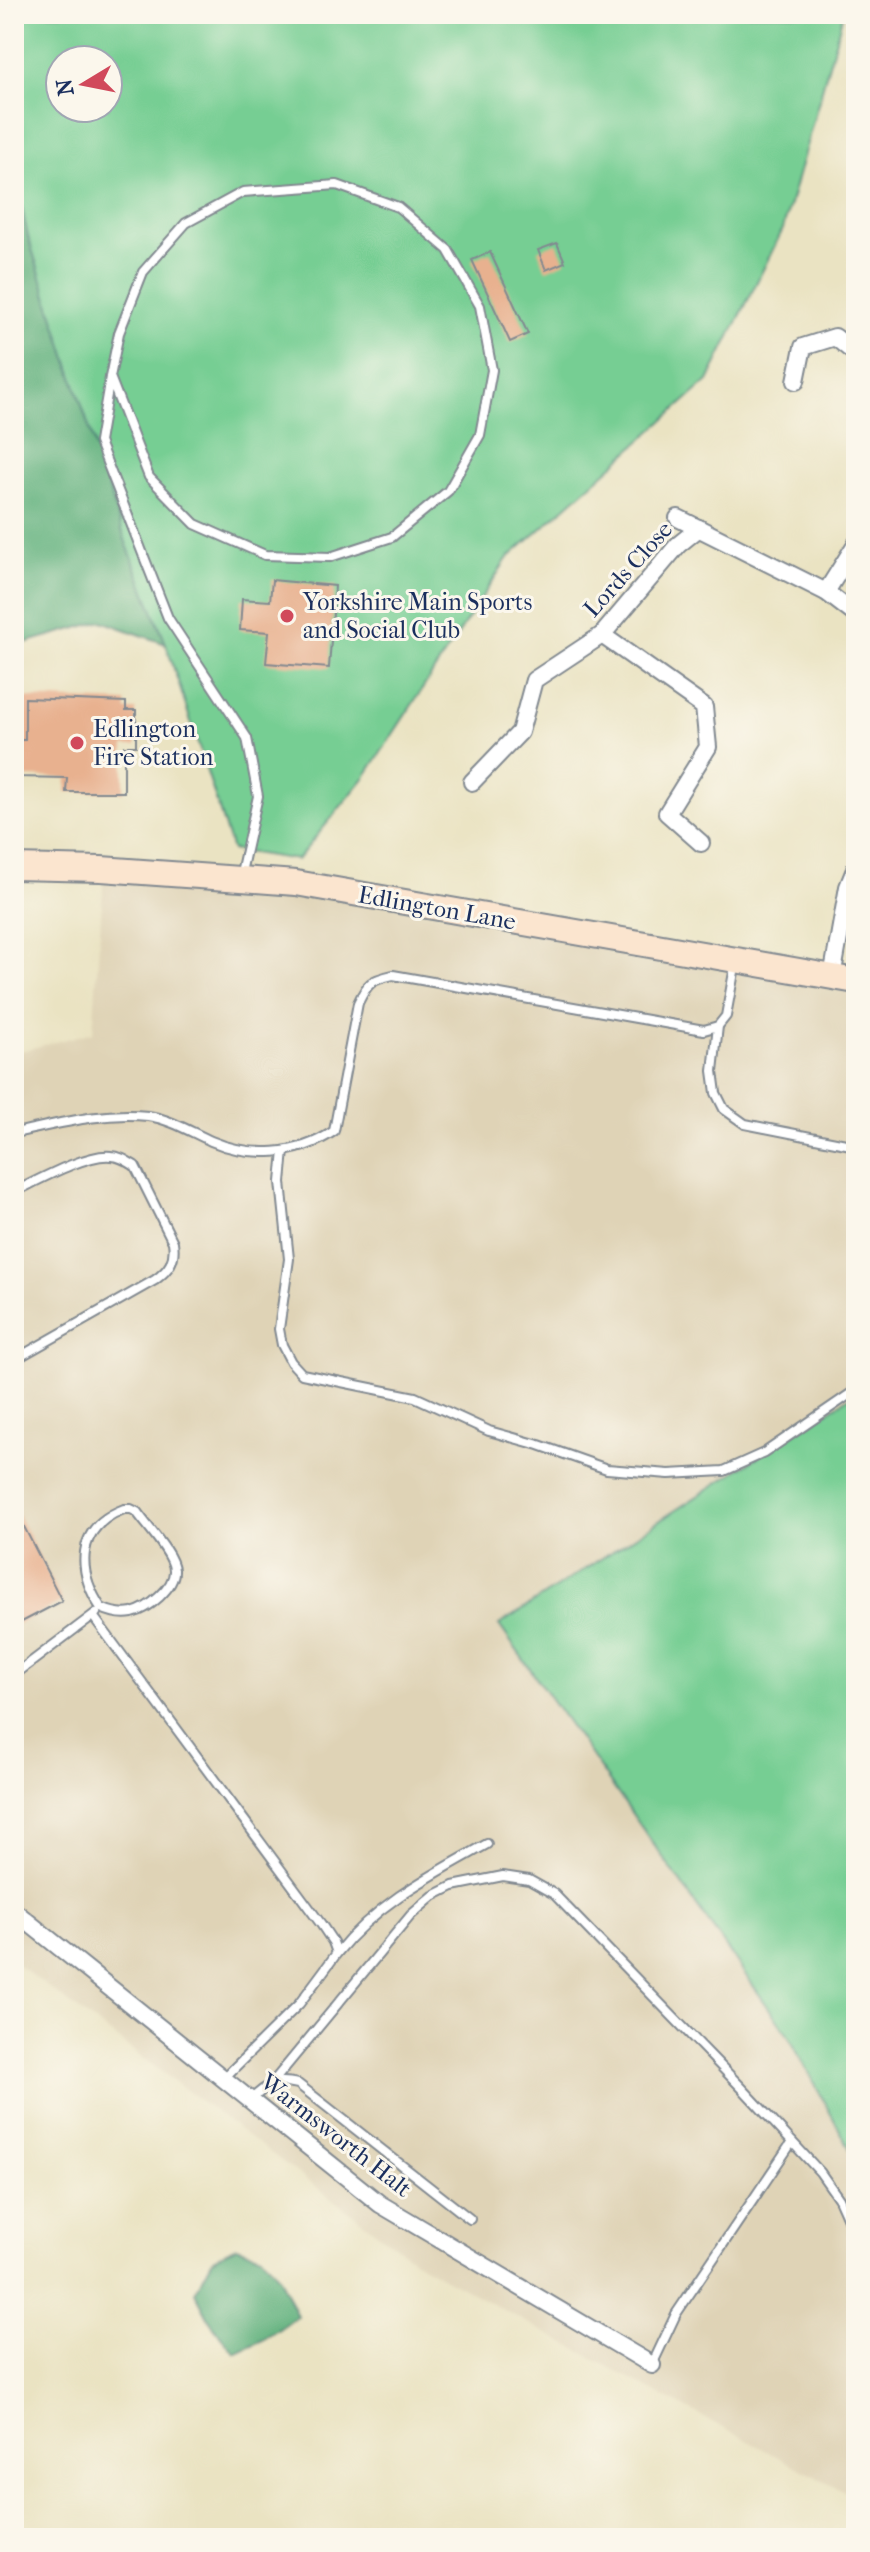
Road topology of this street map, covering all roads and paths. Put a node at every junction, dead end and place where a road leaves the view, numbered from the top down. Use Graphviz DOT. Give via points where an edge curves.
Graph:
graph roads {
  1 [pos="856,354"];
  2 [pos="110,377"];
  3 [pos="796,381"];
  4 [pos="678,518"];
  5 [pos="699,528"];
  6 [pos="856,544"];
  7 [pos="826,592"];
  8 [pos="856,615"];
  9 [pos="602,635"];
  10 [pos="472,782"];
  11 [pos="701,843"];
  12 [pos="14,867"];
  13 [pos="856,867"];
  14 [pos="239,877"];
  15 [pos="736,960"];
  16 [pos="832,977"];
  17 [pos="856,981"];
  18 [pos="718,1026"];
  19 [pos="14,1133"];
  20 [pos="856,1146"];
  21 [pos="284,1151"];
  22 [pos="14,1192"];
  23 [pos="14,1360"];
  24 [pos="856,1390"];
  25 [pos="101,1608"];
  26 [pos="93,1616"];
  27 [pos="14,1675"];
  28 [pos="487,1844"];
  29 [pos="14,1911"];
  30 [pos="337,1953"];
  31 [pos="223,2079"];
  32 [pos="273,2082"];
  33 [pos="250,2100"];
  34 [pos="792,2142"];
  35 [pos="470,2219"];
  36 [pos="856,2237"];
  37 [pos="652,2365"];
  1 -- 3 [label="street" via="835,337 803,347"];
  2 -- 2 [label="lane" via="119,333 143,272 186,223 243,192 337,185 398,207 448,250 480,306 492,370 480,435 448,491 392,537 330,557 265,555 195,524 149,477"];
  2 -- 14 [label="lane" via="99,442 132,530 168,618 247,738 258,796"];
  4 -- 5 [label="street"];
  5 -- 7 [label="street"];
  5 -- 9 [label="street, Lords Close" via="678,545"];
  6 -- 7 [label="street"];
  7 -- 8 [label="street"];
  9 -- 10 [label="street, Lords Close" via="534,680 520,732"];
  9 -- 11 [label="street" via="704,707 708,747 667,813"];
  12 -- 14 [label="main road, Edlington Lane"];
  13 -- 16 [label="street"];
  14 -- 15 [label="main road, Edlington Lane"];
  15 -- 16 [label="main road, Edlington Lane"];
  15 -- 18 [label="lane" via="726,1016"];
  16 -- 17 [label="main road, Edlington Lane"];
  18 -- 20 [label="lane" via="716,1093 735,1119"];
  18 -- 21 [label="lane" via="704,1030 393,975 373,980 358,1003 334,1131"];
  19 -- 21 [label="lane" via="103,1115 149,1116 248,1152"];
  21 -- 24 [label="lane" via="281,1182 289,1259 279,1329 282,1345 302,1374 415,1397 489,1431 607,1469 669,1474 724,1471 764,1453"];
  22 -- 23 [label="lane" via="96,1157 123,1159 135,1166 175,1252 155,1280"];
  25 -- 25 [label="lane" via="133,1613 162,1594 172,1579 171,1560 131,1509 106,1519 85,1547 85,1575"];
  25 -- 26 [label="lane"];
  26 -- 27 [label="lane"];
  26 -- 30 [label="lane" via="321,1924"];
  28 -- 30 [label="lane" via="404,1890"];
  29 -- 31 [label="street, Warmsworth Halt"];
  30 -- 31 [label="lane" via="299,2004"];
  31 -- 33 [label="street, Warmsworth Halt"];
  32 -- 33 [label="lane"];
  32 -- 34 [label="lane" via="411,1915 453,1886 503,1876 529,1880 554,1894"];
  32 -- 35 [label="lane" via="298,2084"];
  33 -- 37 [label="street, Warmsworth Halt" via="380,2204"];
  34 -- 36 [label="lane" via="839,2199"];
  34 -- 37 [label="lane" via="676,2314"];
}
